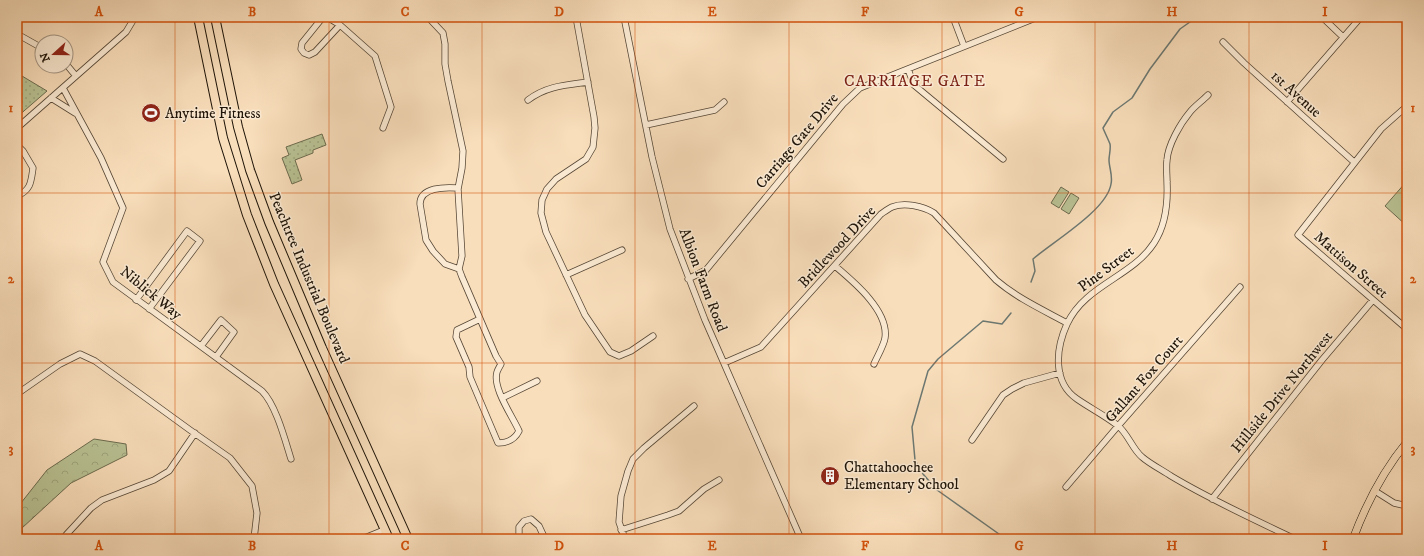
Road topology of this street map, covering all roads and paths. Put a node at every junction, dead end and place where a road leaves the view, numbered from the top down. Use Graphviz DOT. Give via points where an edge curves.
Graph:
graph roads {
  1 [pos="135,17"];
  2 [pos="198,17"];
  3 [pos="215,17"];
  4 [pos="323,17"];
  5 [pos="327,17"];
  6 [pos="428,17"];
  7 [pos="576,17"];
  8 [pos="624,17"];
  9 [pos="953,17"];
  10 [pos="1038,17"];
  11 [pos="1322,17"];
  12 [pos="1361,17"];
  13 [pos="340,25"];
  14 [pos="17,34"];
  15 [pos="1343,37"];
  16 [pos="1223,42"];
  17 [pos="34,44"];
  18 [pos="964,46"];
  19 [pos="908,69"];
  20 [pos="74,74"];
  21 [pos="76,76"];
  22 [pos="588,82"];
  23 [pos="63,88"];
  24 [pos="1208,95"];
  25 [pos="51,98"];
  26 [pos="528,100"];
  27 [pos="724,102"];
  28 [pos="1287,102"];
  29 [pos="1407,106"];
  30 [pos="76,114"];
  31 [pos="646,125"];
  32 [pos="17,128"];
  33 [pos="383,128"];
  34 [pos="17,145"];
  35 [pos="1004,159"];
  36 [pos="1354,162"];
  37 [pos="458,188"];
  38 [pos="17,196"];
  39 [pos="622,250"];
  40 [pos="835,266"];
  41 [pos="459,269"];
  42 [pos="566,275"];
  43 [pos="688,279"];
  44 [pos="1240,287"];
  45 [pos="136,300"];
  46 [pos="1372,300"];
  47 [pos="149,309"];
  48 [pos="480,319"];
  49 [pos="1067,323"];
  50 [pos="1407,329"];
  51 [pos="653,336"];
  52 [pos="201,346"];
  53 [pos="216,357"];
  54 [pos="724,363"];
  55 [pos="874,364"];
  56 [pos="1060,373"];
  57 [pos="537,381"];
  58 [pos="17,394"];
  59 [pos="502,398"];
  60 [pos="694,406"];
  61 [pos="1118,426"];
  62 [pos="194,433"];
  63 [pos="972,440"];
  64 [pos="1407,442"];
  65 [pos="291,460"];
  66 [pos="719,480"];
  67 [pos="1066,487"];
  68 [pos="1375,490"];
  69 [pos="1212,499"];
  70 [pos="1407,506"];
  71 [pos="384,530"];
  72 [pos="621,530"];
  73 [pos="66,535"];
  74 [pos="254,539"];
  75 [pos="362,539"];
  76 [pos="389,539"];
  77 [pos="408,539"];
  78 [pos="521,539"];
  79 [pos="545,539"];
  80 [pos="625,539"];
  81 [pos="801,539"];
  82 [pos="1296,539"];
  83 [pos="1353,539"];
  1 -- 21 [label="street" via="126,32"];
  2 -- 71 [label="highway" via="223,138 247,215 274,284"];
  3 -- 77 [label="highway, Peachtree Industrial Boulevard" via="238,127 269,222"];
  4 -- 13 [label="street" via="302,43 301,49 304,53 309,55 315,52"];
  5 -- 13 [label="street"];
  6 -- 37 [label="street" via="443,33 445,44 445,64 463,151"];
  7 -- 22 [label="street"];
  8 -- 31 [label="street, Albion Farm Road"];
  9 -- 18 [label="street"];
  10 -- 18 [label="street, Carriage Gate Drive"];
  11 -- 15 [label="street"];
  12 -- 15 [label="street"];
  13 -- 33 [label="street" via="375,56 391,107"];
  14 -- 17 [label="street"];
  15 -- 28 [label="street"];
  16 -- 28 [label="street, 1st Avenue"];
  18 -- 19 [label="street, Carriage Gate Drive"];
  19 -- 35 [label="street" via="914,85"];
  19 -- 43 [label="street, Carriage Gate Drive" via="860,88 843,104 706,270"];
  20 -- 21 [label="street"];
  21 -- 23 [label="street"];
  22 -- 26 [label="street" via="552,87"];
  22 -- 42 [label="street" via="595,128 593,147 586,160 556,179 542,200 541,213 546,232"];
  23 -- 25 [label="street"];
  23 -- 30 [label="street, Niblick Way"];
  24 -- 49 [label="street, Pine Street" via="1190,112 1170,144 1167,160 1167,206 1160,233 1154,244 1139,261 1089,296"];
  25 -- 30 [label="street, Niblick Way"];
  25 -- 32 [label="street"];
  27 -- 31 [label="street" via="715,110"];
  28 -- 36 [label="street, 1st Avenue"];
  29 -- 36 [label="street" via="1381,129"];
  30 -- 45 [label="street, Niblick Way" via="101,158 123,208 102,262 113,282"];
  31 -- 43 [label="street, Albion Farm Road" via="670,229"];
  34 -- 38 [label="street" via="33,168 30,186"];
  36 -- 46 [label="street, Mattison Street" via="1298,235"];
  37 -- 41 [label="street" via="462,256"];
  37 -- 41 [label="street" via="443,188 423,194 420,204 426,240 446,264"];
  39 -- 42 [label="street"];
  40 -- 49 [label="street, Bridlewood Drive" via="881,214 900,205 923,207 938,216 1005,288"];
  40 -- 54 [label="street, Bridlewood Drive" via="761,347"];
  40 -- 55 [label="street" via="866,294 883,320 885,339"];
  41 -- 48 [label="street"];
  42 -- 51 [label="street" via="585,315 610,352 619,356"];
  43 -- 54 [label="street, Albion Farm Road"];
  44 -- 61 [label="street, Gallant Fox Court"];
  45 -- 47 [label="street, Niblick Way"];
  45 -- 47 [label="street" via="187,231 192,234 200,241"];
  46 -- 50 [label="street, Mattison Street"];
  46 -- 69 [label="street, Hillside Drive Northwest"];
  47 -- 52 [label="street, Niblick Way"];
  48 -- 59 [label="street" via="501,364 496,381"];
  48 -- 59 [label="street" via="457,330 456,337 498,443 508,442 519,431"];
  49 -- 56 [label="street, Pine Street" via="1058,352"];
  52 -- 53 [label="street, Niblick Way"];
  52 -- 53 [label="street" via="221,320 234,332"];
  53 -- 65 [label="street, Niblick Way" via="266,396 279,422"];
  54 -- 81 [label="street, Albion Farm Road"];
  56 -- 61 [label="street, Pine Street" via="1066,388 1076,399"];
  56 -- 63 [label="street" via="1024,383 1002,395"];
  57 -- 59 [label="street"];
  58 -- 62 [label="street" via="60,364 80,354 95,361"];
  60 -- 72 [label="street" via="633,460 621,496 618,522"];
  61 -- 67 [label="street, Gallant Fox Court"];
  61 -- 69 [label="street, Pine Street" via="1141,457"];
  62 -- 73 [label="street" via="169,471 154,480 102,500"];
  62 -- 74 [label="street" via="230,458 252,486 257,513"];
  64 -- 68 [label="main road"];
  66 -- 72 [label="street" via="704,489 679,511"];
  68 -- 70 [label="street" via="1394,503"];
  68 -- 83 [label="main road"];
  69 -- 82 [label="street, Pine Street"];
  71 -- 75 [label="street"];
  71 -- 76 [label="highway"];
  72 -- 80 [label="street"];
  78 -- 79 [label="street" via="519,527 524,521 531,519 539,526"];
}
